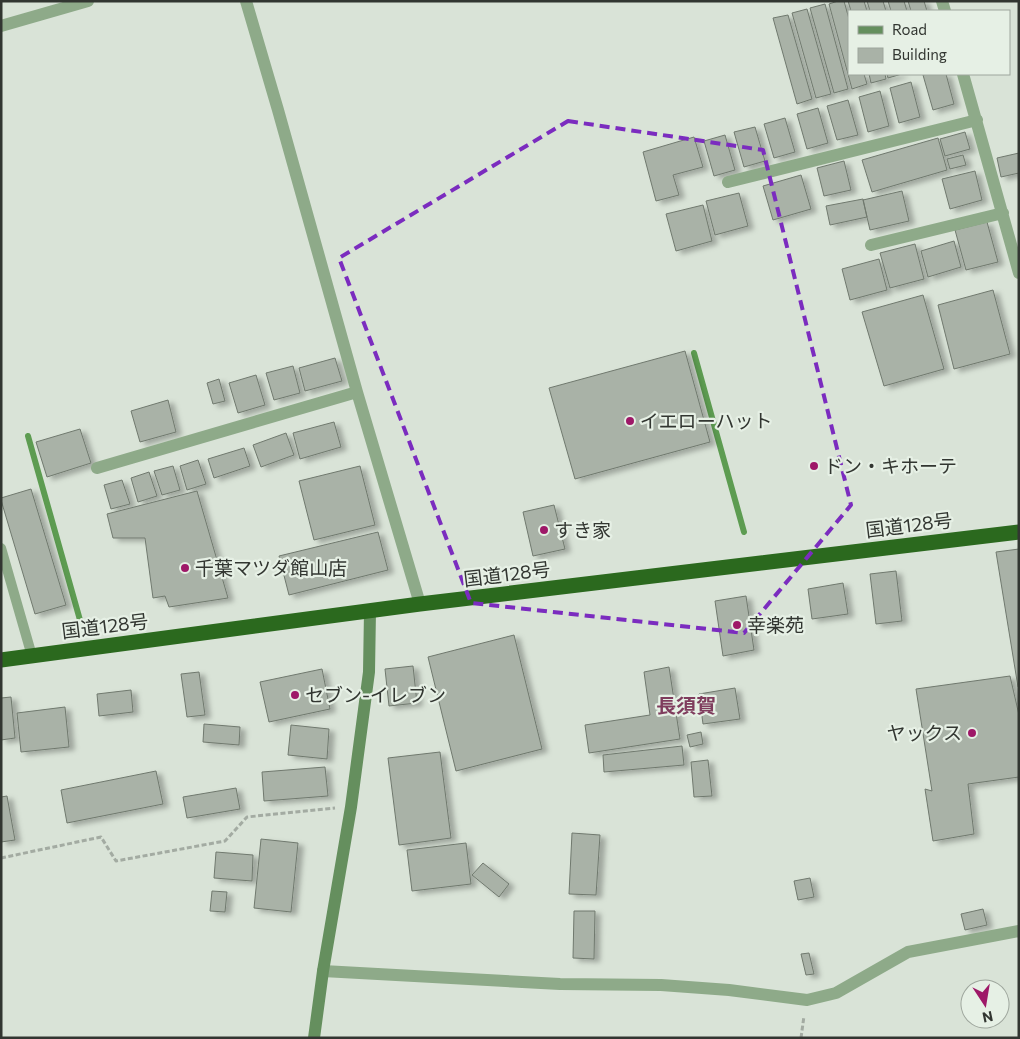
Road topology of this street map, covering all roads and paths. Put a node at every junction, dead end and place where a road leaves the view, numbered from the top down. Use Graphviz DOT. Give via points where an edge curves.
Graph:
graph roads {
  1 [pos="88,1"];
  2 [pos="246,1"];
  3 [pos="1,26"];
  4 [pos="963,75"];
  5 [pos="977,120"];
  6 [pos="728,182"];
  7 [pos="1003,213"];
  8 [pos="872,245"];
  9 [pos="1019,273"];
  10 [pos="357,392"];
  11 [pos="97,468"];
  12 [pos="1019,532"];
  13 [pos="1,548"];
  14 [pos="420,604"];
  15 [pos="370,611"];
  16 [pos="32,656"];
  17 [pos="1,660"];
  18 [pos="351,806"];
  19 [pos="1,858"];
  20 [pos="1019,931"];
  21 [pos="323,971"];
  22 [pos="314,1038"];
  1 -- 3 [label="street"];
  2 -- 10 [label="street"];
  4 -- 5 [label="street"];
  5 -- 6 [label="street"];
  5 -- 7 [label="street"];
  7 -- 8 [label="street"];
  7 -- 9 [label="street"];
  10 -- 11 [label="street"];
  10 -- 14 [label="street"];
  12 -- 14 [label="highway, 国道128号"];
  13 -- 16 [label="lane"];
  14 -- 15 [label="highway, 国道128号"];
  15 -- 16 [label="highway, 国道128号"];
  15 -- 18 [label="street" via="369,672"];
  16 -- 17 [label="highway, 国道128号"];
  18 -- 19 [label="path" via="247,817 225,841 116,861 101,837"];
  18 -- 21 [label="street"];
  20 -- 21 [label="street" via="908,952 836,993 807,1000 661,985 560,984"];
  21 -- 22 [label="street"];
}
